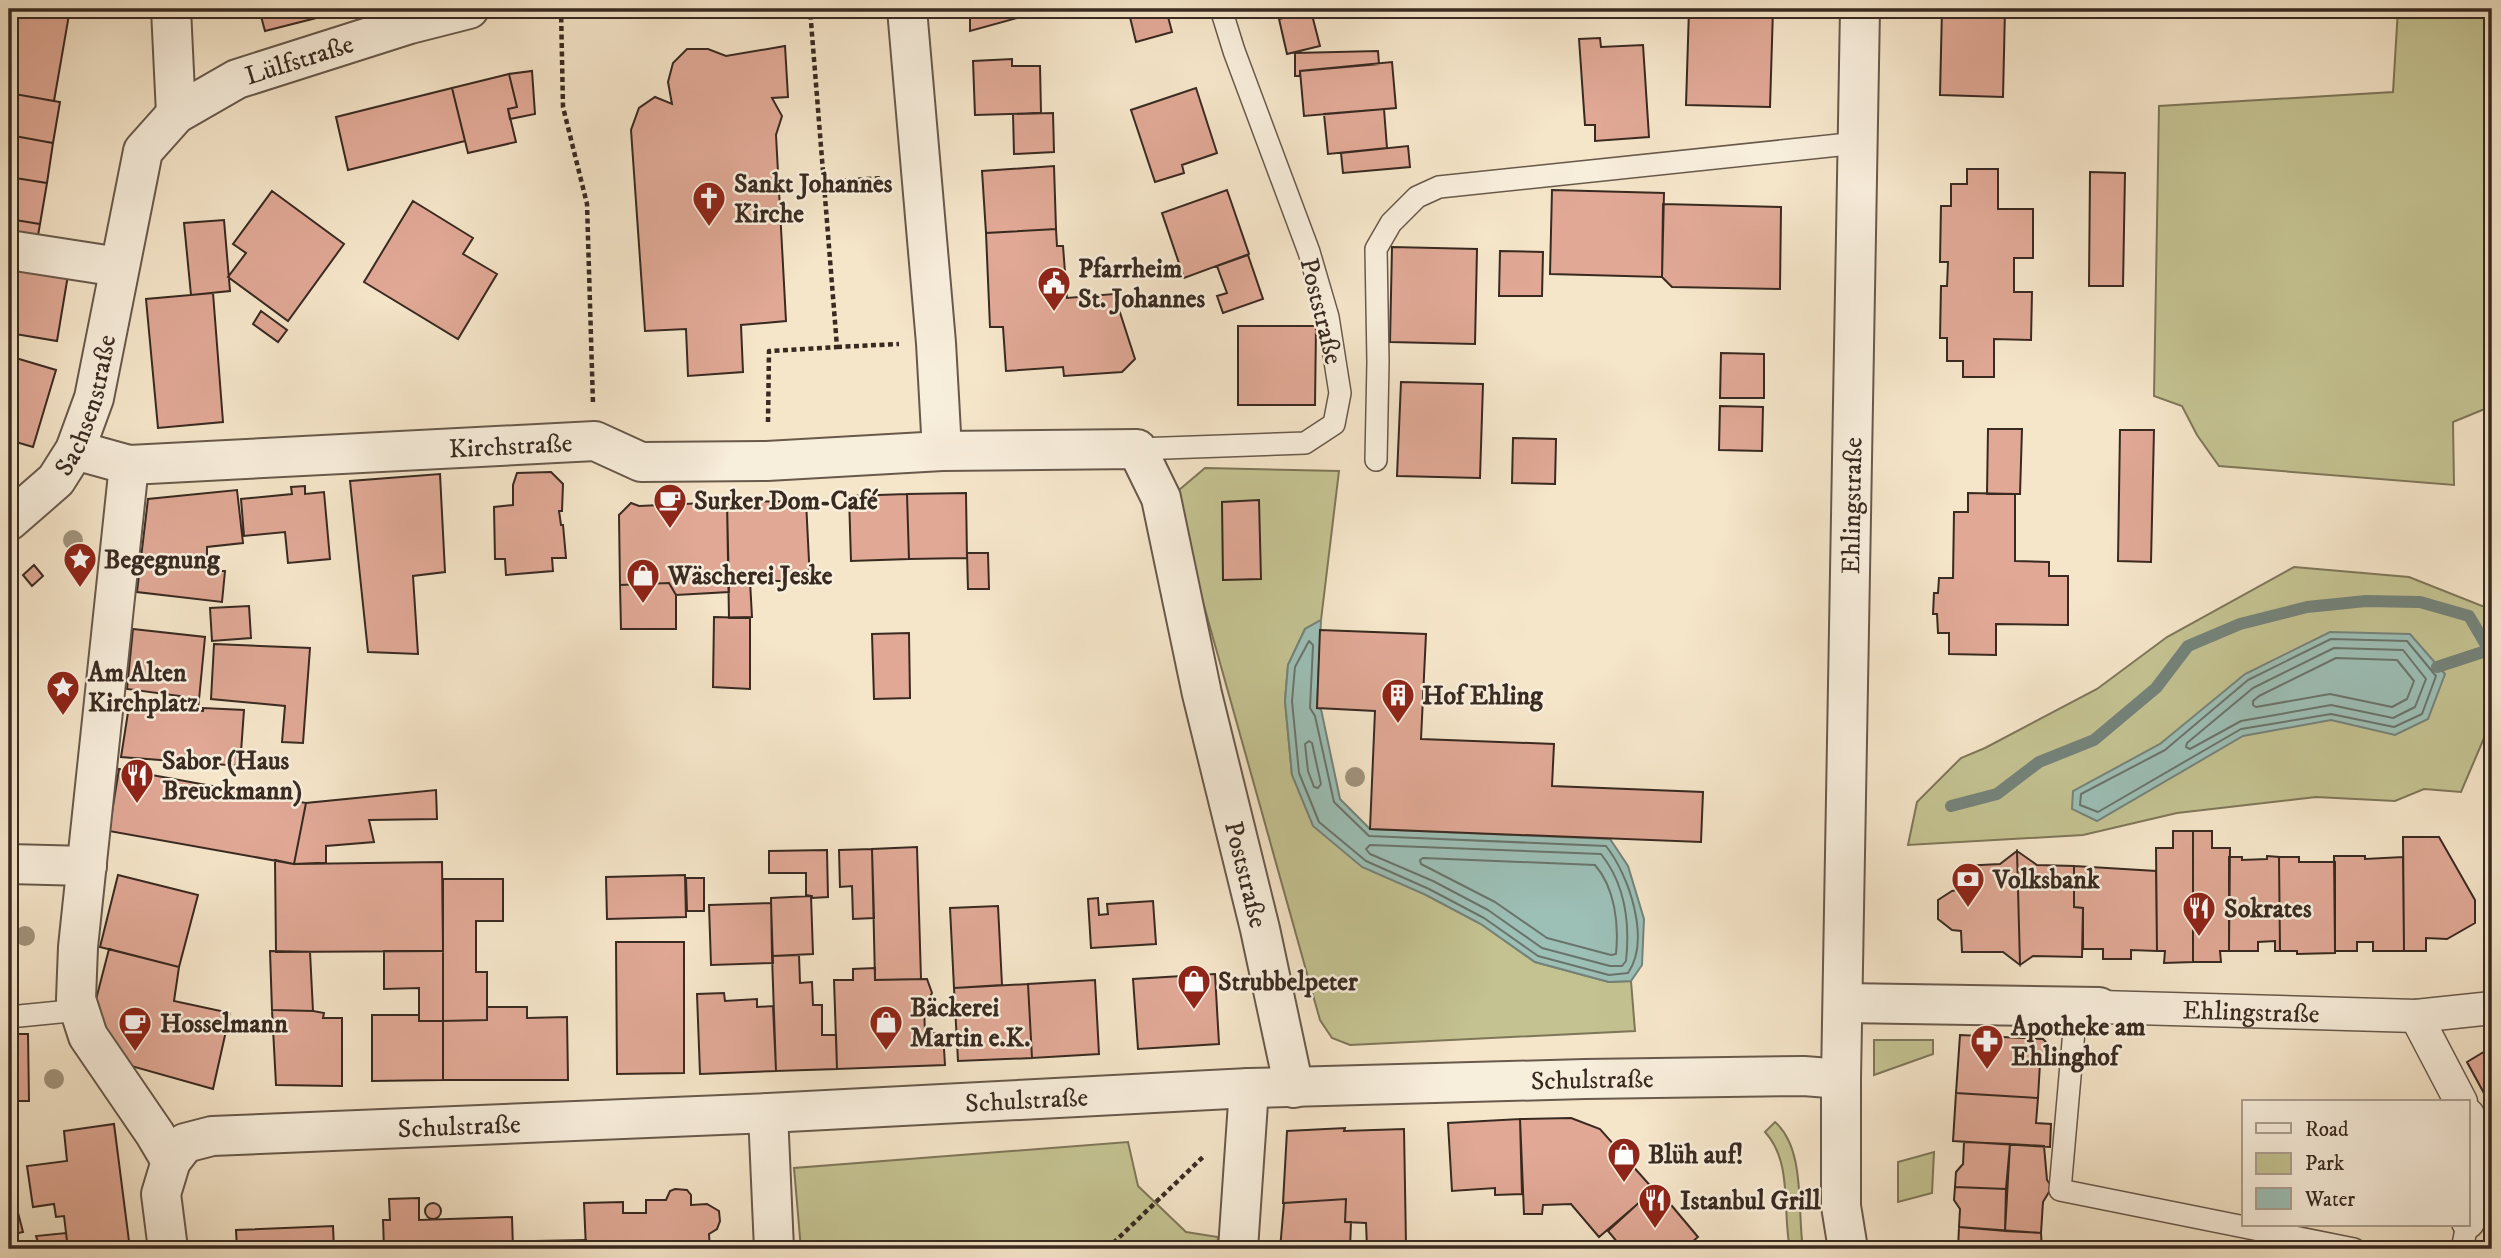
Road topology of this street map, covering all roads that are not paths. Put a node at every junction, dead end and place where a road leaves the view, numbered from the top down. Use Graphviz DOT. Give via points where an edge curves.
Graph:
graph roads {
  1 [pos="171,9"];
  2 [pos="469,9"];
  3 [pos="908,9"];
  4 [pos="1221,9"];
  5 [pos="1860,9"];
  6 [pos="176,114"];
  7 [pos="1858,143"];
  8 [pos="9,250"];
  9 [pos="119,267"];
  10 [pos="1137,449"];
  11 [pos="75,450"];
  12 [pos="942,451"];
  13 [pos="1376,460"];
  14 [pos="129,465"];
  15 [pos="9,521"];
  16 [pos="9,864"];
  17 [pos="87,866"];
  18 [pos="1843,1003"];
  19 [pos="2088,1008"];
  20 [pos="2492,1008"];
  21 [pos="80,1010"];
  22 [pos="2416,1016"];
  23 [pos="9,1017"];
  24 [pos="1841,1079"];
  25 [pos="1249,1087"];
  26 [pos="1294,1088"];
  27 [pos="2460,1100"];
  28 [pos="768,1113"];
  29 [pos="2470,1119"];
  30 [pos="171,1161"];
  31 [pos="2470,1213"];
  32 [pos="169,1249"];
  33 [pos="774,1249"];
  34 [pos="1238,1249"];
  35 [pos="1848,1249"];
  36 [pos="2354,1249"];
  1 -- 6 [label="street"];
  2 -- 6 [label="street, Lülfstraße" via="237,79"];
  3 -- 12 [label="street"];
  4 -- 10 [label="lane, Poststraße" via="1309,252 1328,317 1340,393 1334,424 1305,443"];
  5 -- 7 [label="street, Ehlingstraße"];
  6 -- 9 [label="street, Sachsenstraße" via="144,151"];
  7 -- 13 [label="lane" via="1439,187 1417,197 1391,223 1376,250"];
  7 -- 18 [label="street, Ehlingstraße"];
  8 -- 9 [label="street"];
  9 -- 11 [label="street, Sachsenstraße" via="94,398"];
  10 -- 12 [label="street, Kirchstraße"];
  10 -- 26 [label="street, Poststraße" via="1161,498"];
  11 -- 14 [label="street, Kirchstraße"];
  11 -- 15 [label="street, Sachsenstraße" via="56,480"];
  12 -- 14 [label="street, Kirchstraße" via="768,461 641,462 595,441"];
  14 -- 17 [label="street"];
  16 -- 17 [label="street"];
  17 -- 21 [label="street" via="76,999"];
  18 -- 19 [label="street, Ehlingstraße"];
  18 -- 24 [label="street, Ehlingstraße"];
  19 -- 22 [label="street, Ehlingstraße"];
  19 -- 36 [label="lane" via="2060,1190"];
  20 -- 22 [label="street, Ehlingstraße"];
  21 -- 23 [label="lane"];
  21 -- 30 [label="street" via="88,1036"];
  22 -- 27 [label="street"];
  24 -- 26 [label="street, Schulstraße" via="1585,1079"];
  24 -- 35 [label="street, Ehlingstraße" via="1842,1206"];
  25 -- 26 [label="street, Schulstraße"];
  25 -- 28 [label="street, Schulstraße"];
  25 -- 34 [label="street"];
  28 -- 30 [label="street, Schulstraße" via="212,1136 185,1143"];
  28 -- 33 [label="street"];
  29 -- 31 [label="street" via="2484,1147"];
  30 -- 32 [label="street" via="161,1194"];
}
